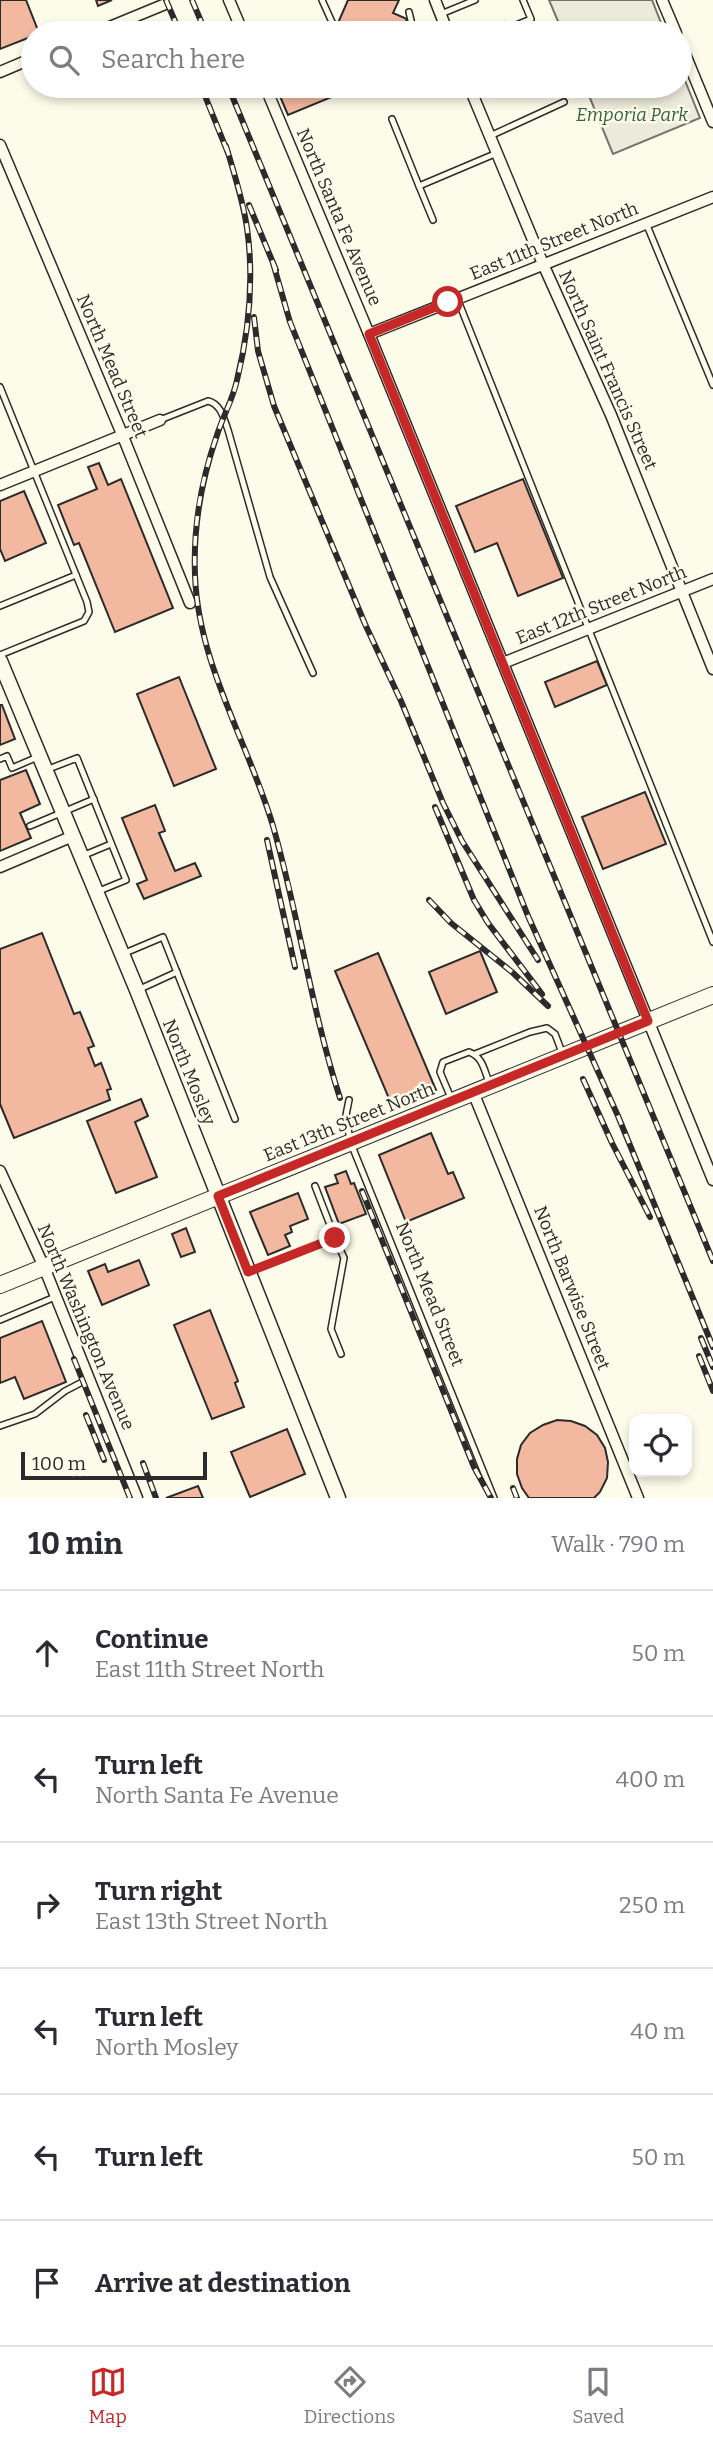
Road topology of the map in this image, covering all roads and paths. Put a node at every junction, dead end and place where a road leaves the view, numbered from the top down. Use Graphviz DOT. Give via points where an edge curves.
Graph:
graph roads {
  1 [pos="229,0"];
  2 [pos="322,0"];
  3 [pos="435,0"];
  4 [pos="475,0"];
  5 [pos="523,0"];
  6 [pos="662,0"];
  7 [pos="163,5"];
  8 [pos="409,12"];
  9 [pos="440,14"];
  10 [pos="124,21"];
  11 [pos="238,21"];
  12 [pos="331,21"];
  13 [pos="411,21"];
  14 [pos="443,21"];
  15 [pos="526,21"];
  16 [pos="671,21"];
  17 [pos="21,63"];
  18 [pos="692,71"];
  19 [pos="0,72"];
  20 [pos="270,98"];
  21 [pos="474,98"];
  22 [pos="564,103"];
  23 [pos="392,119"];
  24 [pos="713,122"];
  25 [pos="490,136"];
  26 [pos="0,145"];
  27 [pos="497,153"];
  28 [pos="419,186"];
  29 [pos="713,197"];
  30 [pos="433,220"];
  31 [pos="646,223"];
  32 [pos="543,264"];
  33 [pos="457,298"];
  34 [pos="369,334"];
  35 [pos="713,385"];
  36 [pos="0,387"];
  37 [pos="160,419"];
  38 [pos="122,434"];
  39 [pos="35,471"];
  40 [pos="0,485"];
  41 [pos="76,575"];
  42 [pos="713,579"];
  43 [pos="682,591"];
  44 [pos="190,603"];
  45 [pos="0,606"];
  46 [pos="589,629"];
  47 [pos="1,663"];
  48 [pos="503,663"];
  49 [pos="713,668"];
  50 [pos="313,673"];
  51 [pos="6,694"];
  52 [pos="40,756"];
  53 [pos="0,759"];
  54 [pos="46,771"];
  55 [pos="94,800"];
  56 [pos="63,813"];
  57 [pos="30,826"];
  58 [pos="73,836"];
  59 [pos="111,844"];
  60 [pos="81,856"];
  61 [pos="0,867"];
  62 [pos="96,892"];
  63 [pos="713,942"];
  64 [pos="122,955"];
  65 [pos="177,972"];
  66 [pos="137,990"];
  67 [pos="713,995"];
  68 [pos="648,1021"];
  69 [pos="475,1054"];
  70 [pos="564,1056"];
  71 [pos="490,1085"];
  72 [pos="473,1092"];
  73 [pos="349,1100"];
  74 [pos="452,1101"];
  75 [pos="235,1119"];
  76 [pos="350,1141"];
  77 [pos="0,1171"];
  78 [pos="713,1180"];
  79 [pos="315,1186"];
  80 [pos="218,1196"];
  81 [pos="335,1238"];
  82 [pos="44,1267"];
  83 [pos="248,1272"];
  84 [pos="0,1285"];
  85 [pos="56,1297"];
  86 [pos="2,1320"];
  87 [pos="0,1328"];
  88 [pos="341,1354"];
  89 [pos="90,1378"];
  90 [pos="0,1426"];
  91 [pos="137,1498"];
  92 [pos="338,1498"];
  93 [pos="494,1498"];
  94 [pos="638,1498"];
  1 -- 11 [label="street"];
  2 -- 12 [label="lane"];
  3 -- 9 [label="street"];
  4 -- 9 [label="lane"];
  5 -- 15 [label="lane" via="531,19"];
  6 -- 16 [label="street"];
  7 -- 10 [label="street"];
  8 -- 13 [label="lane"];
  9 -- 14 [label="street"];
  17 -- 19 [label="street"];
  18 -- 24 [label="street"];
  20 -- 34 [label="street, North Santa Fe Avenue"];
  21 -- 25 [label="street, North Saint Francis Street"];
  22 -- 25 [label="lane"];
  23 -- 28 [label="lane"];
  25 -- 27 [label="street, North Saint Francis Street"];
  26 -- 38 [label="street, North Mead Street"];
  27 -- 28 [label="lane"];
  27 -- 32 [label="street, North Saint Francis Street"];
  28 -- 30 [label="lane"];
  29 -- 31 [label="street, East 11th Street North"];
  31 -- 32 [label="street, East 11th Street North"];
  31 -- 35 [label="lane"];
  32 -- 33 [label="street, East 11th Street North"];
  32 -- 43 [label="street, North Saint Francis Street" via="611,415"];
  33 -- 34 [label="street, East 11th Street North"];
  33 -- 46 [label="lane"];
  34 -- 48 [label="street, North Santa Fe Avenue"];
  36 -- 39 [label="lane"];
  37 -- 38 [label="street"];
  37 -- 50 [label="lane" via="208,401 219,408 270,577"];
  38 -- 39 [label="street"];
  38 -- 44 [label="street, North Mead Street"];
  39 -- 40 [label="street"];
  39 -- 41 [label="lane"];
  41 -- 45 [label="lane"];
  41 -- 47 [label="lane" via="87,602 87,618"];
  42 -- 43 [label="street, East 12th Street North"];
  43 -- 46 [label="street, East 12th Street North"];
  43 -- 49 [label="street, North Saint Francis Street"];
  46 -- 48 [label="street, East 12th Street North"];
  46 -- 63 [label="lane"];
  47 -- 51 [label="street, North Mosley"];
  48 -- 68 [label="street, North Santa Fe Avenue"];
  51 -- 52 [label="street, North Mosley"];
  52 -- 53 [label="lane" via="12,768 7,756"];
  52 -- 54 [label="street, North Mosley"];
  54 -- 55 [label="lane" via="78,758"];
  54 -- 56 [label="street, North Mosley"];
  55 -- 56 [label="lane"];
  55 -- 59 [label="lane"];
  56 -- 57 [label="lane"];
  56 -- 58 [label="street, North Mosley"];
  58 -- 60 [label="street, North Mosley"];
  58 -- 61 [label="street"];
  59 -- 60 [label="lane"];
  59 -- 62 [label="lane" via="125,880"];
  60 -- 62 [label="street, North Mosley"];
  62 -- 64 [label="street, North Mosley"];
  64 -- 65 [label="lane" via="163,937"];
  64 -- 66 [label="street, North Mosley"];
  65 -- 66 [label="lane"];
  65 -- 75 [label="lane"];
  66 -- 80 [label="street, North Mosley"];
  67 -- 68 [label="main road, East 13th Street North"];
  68 -- 70 [label="main road, East 13th Street North"];
  68 -- 78 [label="street, North Santa Fe Avenue"];
  69 -- 70 [label="lane" via="547,1028 555,1034"];
  69 -- 71 [label="lane"];
  69 -- 74 [label="lane" via="469,1052 441,1065"];
  70 -- 71 [label="main road, East 13th Street North"];
  71 -- 72 [label="main road, East 13th Street North"];
  72 -- 74 [label="main road, East 13th Street North"];
  72 -- 94 [label="street, North Barwise Street"];
  73 -- 76 [label="lane, North Mead Street"];
  74 -- 76 [label="main road, East 13th Street North"];
  76 -- 80 [label="main road, East 13th Street North"];
  76 -- 93 [label="lane, North Mead Street"];
  77 -- 82 [label="street, North Washington Avenue"];
  79 -- 81 [label="lane"];
  80 -- 82 [label="main road, East 13th Street North"];
  80 -- 83 [label="street, North Mosley"];
  81 -- 83 [label="lane"];
  81 -- 88 [label="lane" via="344,1258 331,1329"];
  82 -- 84 [label="main road, East 13th Street North"];
  82 -- 85 [label="street, North Washington Avenue"];
  83 -- 92 [label="street, North Mosley"];
  85 -- 86 [label="lane"];
  85 -- 89 [label="street, North Washington Avenue"];
  86 -- 87 [label="lane"];
  89 -- 90 [label="lane" via="35,1414"];
  89 -- 91 [label="street, North Washington Avenue"];
}
